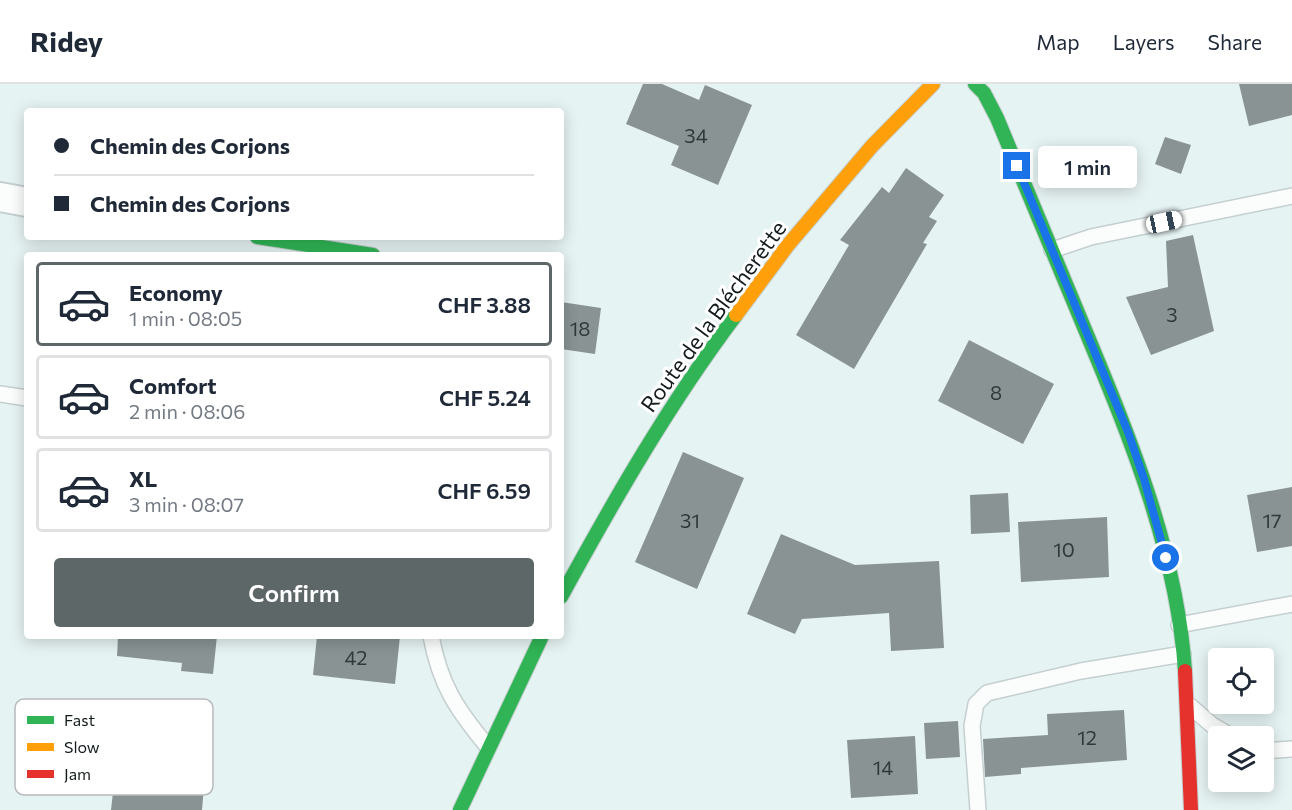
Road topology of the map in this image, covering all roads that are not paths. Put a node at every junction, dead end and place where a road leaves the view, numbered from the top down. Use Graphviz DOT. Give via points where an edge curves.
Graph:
graph roads {
  1 [pos="933,84"];
  2 [pos="975,84"];
  3 [pos="1292,196"];
  4 [pos="0,197"];
  5 [pos="24,201"];
  6 [pos="276,240"];
  7 [pos="1052,250"];
  8 [pos="354,252"];
  9 [pos="0,394"];
  10 [pos="24,398"];
  11 [pos="564,592"];
  12 [pos="1292,604"];
  13 [pos="1179,626"];
  14 [pos="432,639"];
  15 [pos="541,639"];
  16 [pos="1183,654"];
  17 [pos="1187,704"];
  18 [pos="1214,726"];
  19 [pos="489,747"];
  20 [pos="1292,749"];
  21 [pos="1274,750"];
  22 [pos="460,810"];
  23 [pos="978,810"];
  24 [pos="1191,810"];
  1 -- 11 [label="street, Route de la Blécherette" via="872,146 788,245 723,332 666,415"];
  2 -- 7 [label="street" via="997,118"];
  3 -- 7 [label="lane" via="1091,237"];
  4 -- 5 [label="street"];
  6 -- 8 [label="street"];
  7 -- 13 [label="street" via="1144,479 1166,558"];
  9 -- 10 [label="lane"];
  12 -- 13 [label="lane"];
  13 -- 16 [label="street"];
  14 -- 19 [label="lane" via="439,673 453,701"];
  15 -- 19 [label="street"];
  16 -- 17 [label="street"];
  16 -- 23 [label="lane" via="1081,671 987,693 976,704 972,726"];
  17 -- 18 [label="lane"];
  17 -- 24 [label="street"];
  19 -- 22 [label="street"];
  20 -- 21 [label="lane"];
}
